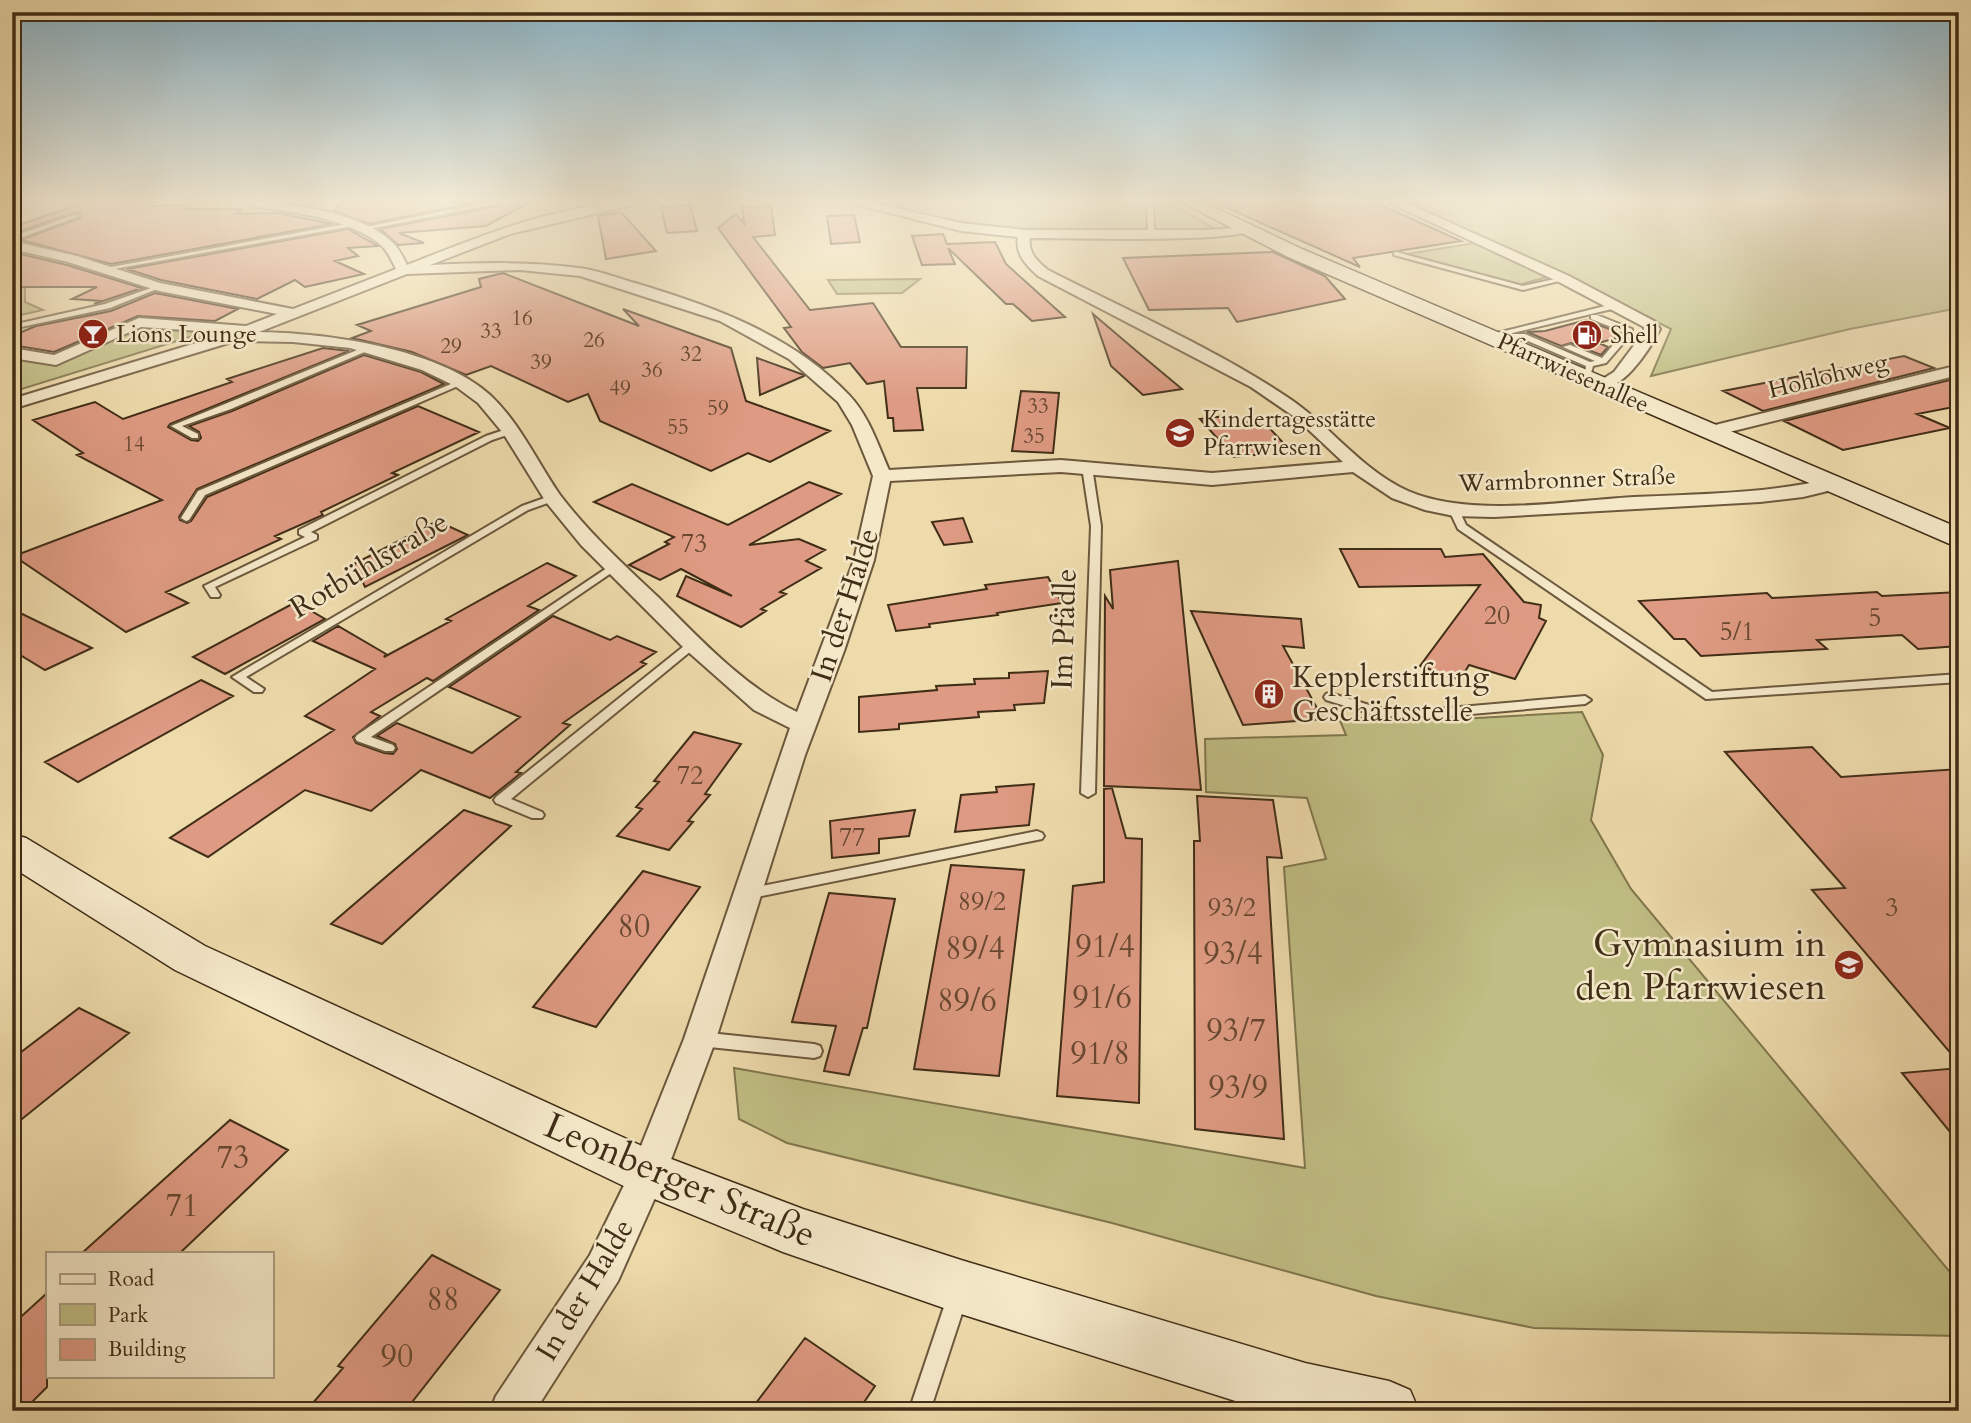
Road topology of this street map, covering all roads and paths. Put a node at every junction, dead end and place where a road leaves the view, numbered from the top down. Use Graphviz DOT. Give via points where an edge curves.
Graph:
graph roads {
  1 [pos="107,268"];
  2 [pos="408,268"];
  3 [pos="450,268"];
  4 [pos="544,268"];
  5 [pos="1039,268"];
  6 [pos="1333,268"];
  7 [pos="1450,268"];
  8 [pos="1541,268"];
  9 [pos="103,269"];
  10 [pos="404,270"];
  11 [pos="1564,279"];
  12 [pos="159,287"];
  13 [pos="1617,305"];
  14 [pos="293,313"];
  15 [pos="1594,317"];
  16 [pos="12,327"];
  17 [pos="242,333"];
  18 [pos="1489,336"];
  19 [pos="1522,336"];
  20 [pos="370,348"];
  21 [pos="12,353"];
  22 [pos="1959,370"];
  23 [pos="1595,372"];
  24 [pos="461,383"];
  25 [pos="12,404"];
  26 [pos="1695,429"];
  27 [pos="510,431"];
  28 [pos="195,436"];
  29 [pos="1357,466"];
  30 [pos="1087,467"];
  31 [pos="882,476"];
  32 [pos="1829,485"];
  33 [pos="553,498"];
  34 [pos="1454,510"];
  35 [pos="186,518"];
  36 [pos="1959,540"];
  37 [pos="613,568"];
  38 [pos="215,595"];
  39 [pos="693,644"];
  40 [pos="1959,678"];
  41 [pos="258,690"];
  42 [pos="1330,697"];
  43 [pos="1585,700"];
  44 [pos="805,725"];
  45 [pos="389,748"];
  46 [pos="1087,793"];
  47 [pos="537,815"];
  48 [pos="1037,835"];
  49 [pos="12,848"];
  50 [pos="747,894"];
  51 [pos="700,1039"];
  52 [pos="814,1051"];
  53 [pos="648,1172"];
  54 [pos="961,1287"];
  55 [pos="511,1411"];
  56 [pos="919,1411"];
  57 [pos="1389,1411"];
  1 -- 9 [label="lane"];
  2 -- 10 [label="street"];
  3 -- 10 [label="street"];
  4 -- 31 [label="street" via="581,272 666,296 725,318 795,356 844,399 861,425"];
  5 -- 29 [label="street, Warmbronner Straße" via="1256,384 1302,414"];
  6 -- 18 [label="main road, Pfarrwiesenallee"];
  7 -- 11 [label="lane" via="1523,288"];
  8 -- 11 [label="street"];
  9 -- 12 [label="street"];
  10 -- 14 [label="street"];
  11 -- 13 [label="street"];
  12 -- 14 [label="street"];
  12 -- 16 [label="lane" via="107,306"];
  13 -- 18 [label="lane"];
  13 -- 23 [label="street" via="1653,329 1620,374"];
  14 -- 17 [label="street"];
  15 -- 23 [label="lane" via="1629,331"];
  17 -- 20 [label="street"];
  17 -- 21 [label="street" via="139,322 56,360"];
  17 -- 25 [label="street"];
  18 -- 19 [label="lane"];
  18 -- 23 [label="main road, Pfarrwiesenallee"];
  19 -- 23 [label="lane"];
  19 -- 23 [label="lane" via="1540,336"];
  20 -- 24 [label="street"];
  20 -- 28 [label="lane" via="175,425"];
  22 -- 26 [label="street, Hohlohweg"];
  23 -- 26 [label="main road, Pfarrwiesenallee"];
  24 -- 27 [label="street" via="484,399"];
  24 -- 35 [label="lane" via="201,493"];
  26 -- 32 [label="main road, Pfarrwiesenallee"];
  27 -- 33 [label="street"];
  27 -- 38 [label="lane, Rotbühlstraße" via="303,532 313,537 209,586"];
  29 -- 30 [label="street" via="1212,479"];
  29 -- 34 [label="street, Warmbronner Straße" via="1399,494"];
  30 -- 31 [label="street"];
  30 -- 46 [label="lane, Im Pfädle" via="1096,526"];
  31 -- 44 [label="street, In der Halde" via="864,560"];
  32 -- 34 [label="street, Warmbronner Straße" via="1760,496 1494,512"];
  32 -- 36 [label="main road, Pfarrwiesenallee"];
  33 -- 37 [label="street"];
  33 -- 41 [label="lane, Rotbühlstraße" via="525,508 238,677"];
  34 -- 40 [label="lane" via="1462,527 1710,696"];
  37 -- 39 [label="street"];
  37 -- 45 [label="lane" via="361,738"];
  39 -- 44 [label="street" via="762,705"];
  39 -- 47 [label="lane" via="501,800"];
  42 -- 43 [label="lane" via="1378,712 1437,713"];
  44 -- 50 [label="street, In der Halde"];
  48 -- 50 [label="lane"];
  49 -- 53 [label="main road, Leonberger Straße" via="190,958"];
  50 -- 51 [label="street, In der Halde"];
  51 -- 52 [label="lane"];
  51 -- 53 [label="street, In der Halde"];
  53 -- 54 [label="main road, Leonberger Straße" via="802,1234"];
  53 -- 55 [label="street, In der Halde" via="604,1268"];
  54 -- 56 [label="lane"];
  54 -- 57 [label="main road, Leonberger Straße" via="1305,1393"];
}
